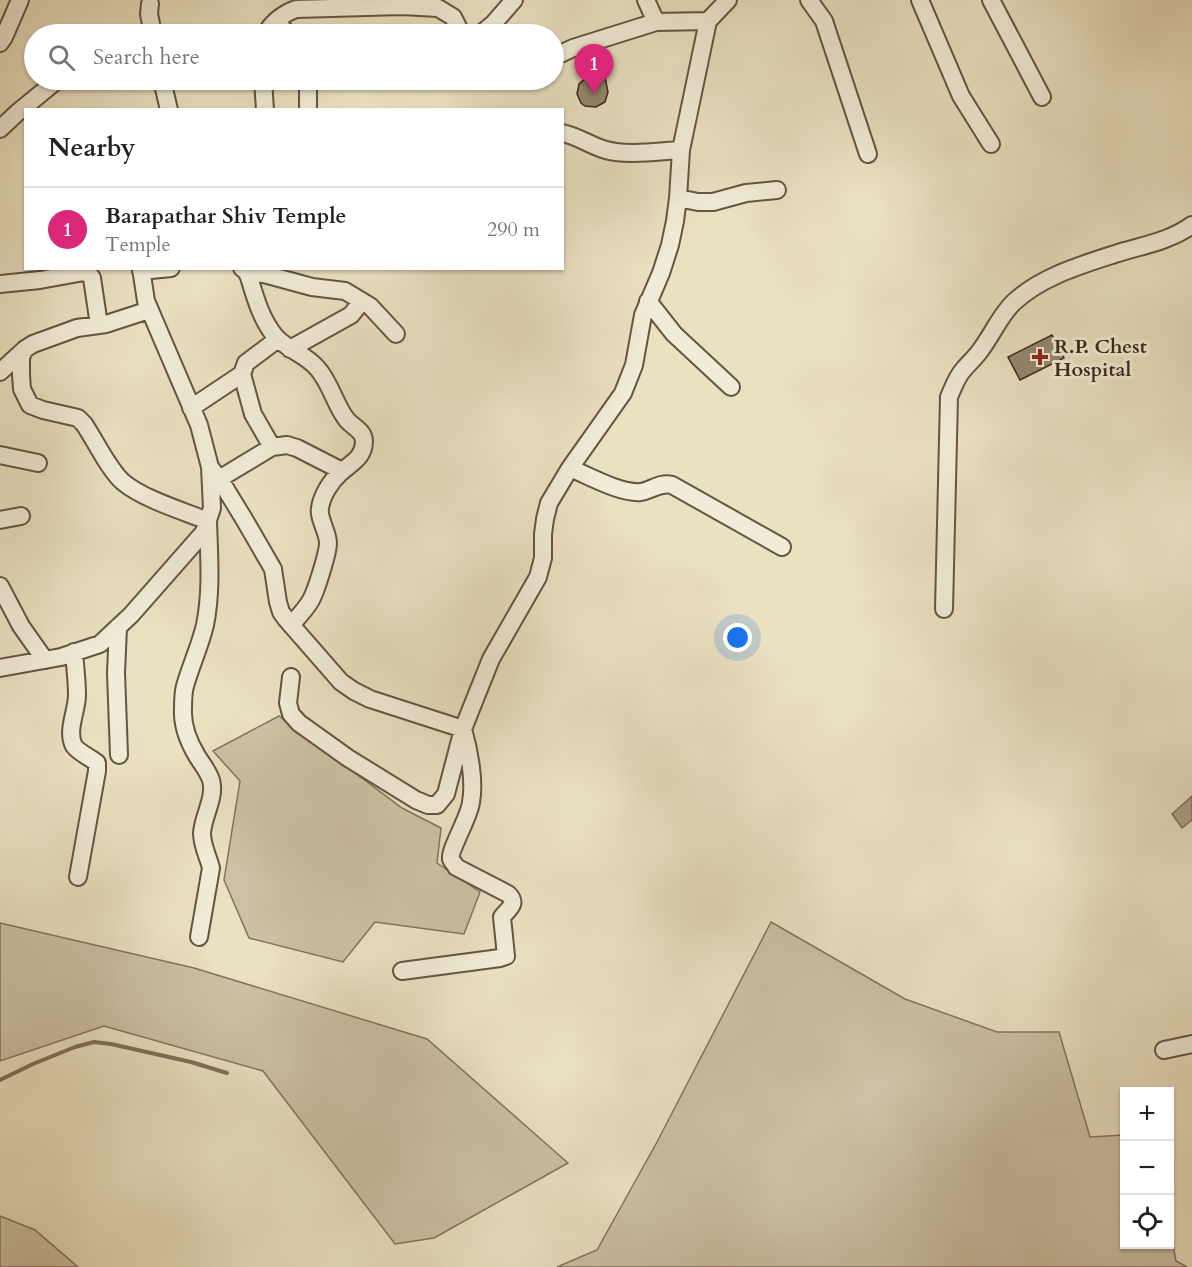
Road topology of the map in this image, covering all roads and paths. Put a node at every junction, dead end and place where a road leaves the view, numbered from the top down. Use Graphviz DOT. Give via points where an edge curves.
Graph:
graph roads {
  1 [pos="20,0"];
  2 [pos="514,0"];
  3 [pos="646,0"];
  4 [pos="728,0"];
  5 [pos="809,0"];
  6 [pos="920,0"];
  7 [pos="991,0"];
  8 [pos="151,1"];
  9 [pos="708,21"];
  10 [pos="656,22"];
  11 [pos="151,24"];
  12 [pos="275,24"];
  13 [pos="457,24"];
  14 [pos="493,24"];
  15 [pos="0,43"];
  16 [pos="564,52"];
  17 [pos="45,90"];
  18 [pos="164,90"];
  19 [pos="264,90"];
  20 [pos="308,90"];
  21 [pos="1041,97"];
  22 [pos="169,108"];
  23 [pos="265,108"];
  24 [pos="308,108"];
  25 [pos="0,129"];
  26 [pos="564,133"];
  27 [pos="991,144"];
  28 [pos="681,150"];
  29 [pos="868,154"];
  30 [pos="777,190"];
  31 [pos="678,198"];
  32 [pos="1192,225"];
  33 [pos="141,270"];
  34 [pos="244,270"];
  35 [pos="0,284"];
  36 [pos="362,301"];
  37 [pos="648,301"];
  38 [pos="149,310"];
  39 [pos="99,325"];
  40 [pos="396,334"];
  41 [pos="284,344"];
  42 [pos="25,350"];
  43 [pos="0,372"];
  44 [pos="242,374"];
  45 [pos="731,387"];
  46 [pos="191,408"];
  47 [pos="272,447"];
  48 [pos="0,455"];
  49 [pos="38,463"];
  50 [pos="570,468"];
  51 [pos="342,471"];
  52 [pos="214,473"];
  53 [pos="21,516"];
  54 [pos="0,520"];
  55 [pos="208,521"];
  56 [pos="782,547"];
  57 [pos="0,586"];
  58 [pos="944,609"];
  59 [pos="291,625"];
  60 [pos="118,627"];
  61 [pos="75,652"];
  62 [pos="45,660"];
  63 [pos="0,669"];
  64 [pos="291,677"];
  65 [pos="463,729"];
  66 [pos="119,755"];
  67 [pos="78,877"];
  68 [pos="199,937"];
  69 [pos="402,971"];
  70 [pos="1192,1044"];
  71 [pos="1164,1050"];
  1 -- 15 [label="street"];
  2 -- 14 [label="street"];
  3 -- 10 [label="street"];
  4 -- 9 [label="street"];
  5 -- 29 [label="street" via="824,21"];
  6 -- 27 [label="street" via="962,96"];
  7 -- 21 [label="street"];
  8 -- 11 [label="street"];
  9 -- 10 [label="street"];
  9 -- 28 [label="street"];
  10 -- 16 [label="street"];
  12 -- 13 [label="street" via="296,9 425,7 450,14"];
  17 -- 25 [label="street"];
  18 -- 22 [label="street"];
  19 -- 23 [label="street"];
  20 -- 24 [label="street"];
  26 -- 28 [label="street" via="610,152"];
  28 -- 31 [label="street"];
  30 -- 31 [label="street" via="713,202"];
  31 -- 37 [label="street" via="668,253"];
  32 -- 58 [label="street" via="1153,244 1051,277 1028,290 1012,303 983,347 962,370 949,397"];
  33 -- 38 [label="street"];
  34 -- 36 [label="street" via="345,291"];
  34 -- 41 [label="street" via="263,318"];
  35 -- 39 [label="street" via="89,274"];
  36 -- 40 [label="street"];
  36 -- 41 [label="street" via="351,315"];
  37 -- 45 [label="street" via="674,334"];
  37 -- 50 [label="street" via="634,365 623,393"];
  38 -- 39 [label="street"];
  38 -- 46 [label="street"];
  39 -- 42 [label="street" via="49,337"];
  41 -- 44 [label="street" via="246,363"];
  41 -- 51 [label="street" via="317,368 345,418 363,435 361,454"];
  42 -- 43 [label="street"];
  42 -- 55 [label="street" via="21,357 22,389 30,405 78,418 122,481 152,499"];
  44 -- 46 [label="street"];
  44 -- 47 [label="street" via="253,414"];
  46 -- 52 [label="street"];
  47 -- 51 [label="street" via="297,448"];
  47 -- 52 [label="street"];
  48 -- 49 [label="street"];
  50 -- 56 [label="street" via="621,490 640,492 662,484 672,485"];
  50 -- 65 [label="street" via="549,503 538,577 491,659"];
  51 -- 59 [label="street" via="330,484 320,510 328,551 312,599"];
  52 -- 55 [label="street"];
  52 -- 59 [label="street" via="273,569 281,612"];
  53 -- 54 [label="street"];
  55 -- 60 [label="street" via="204,532"];
  55 -- 68 [label="street" via="208,607 185,688 183,712 187,736 212,782 202,835 211,868"];
  57 -- 62 [label="street"];
  59 -- 65 [label="street" via="341,682 354,691"];
  60 -- 61 [label="street" via="100,644"];
  60 -- 66 [label="street"];
  61 -- 62 [label="street"];
  61 -- 67 [label="street" via="77,698 71,735 77,750 97,764"];
  62 -- 63 [label="street"];
  64 -- 65 [label="street" via="288,703 299,723 348,758 428,805 437,805 446,794"];
  65 -- 69 [label="street" via="471,802 451,852 452,859 456,867 512,898 512,905 502,917 506,956"];
  70 -- 71 [label="street"];
}
